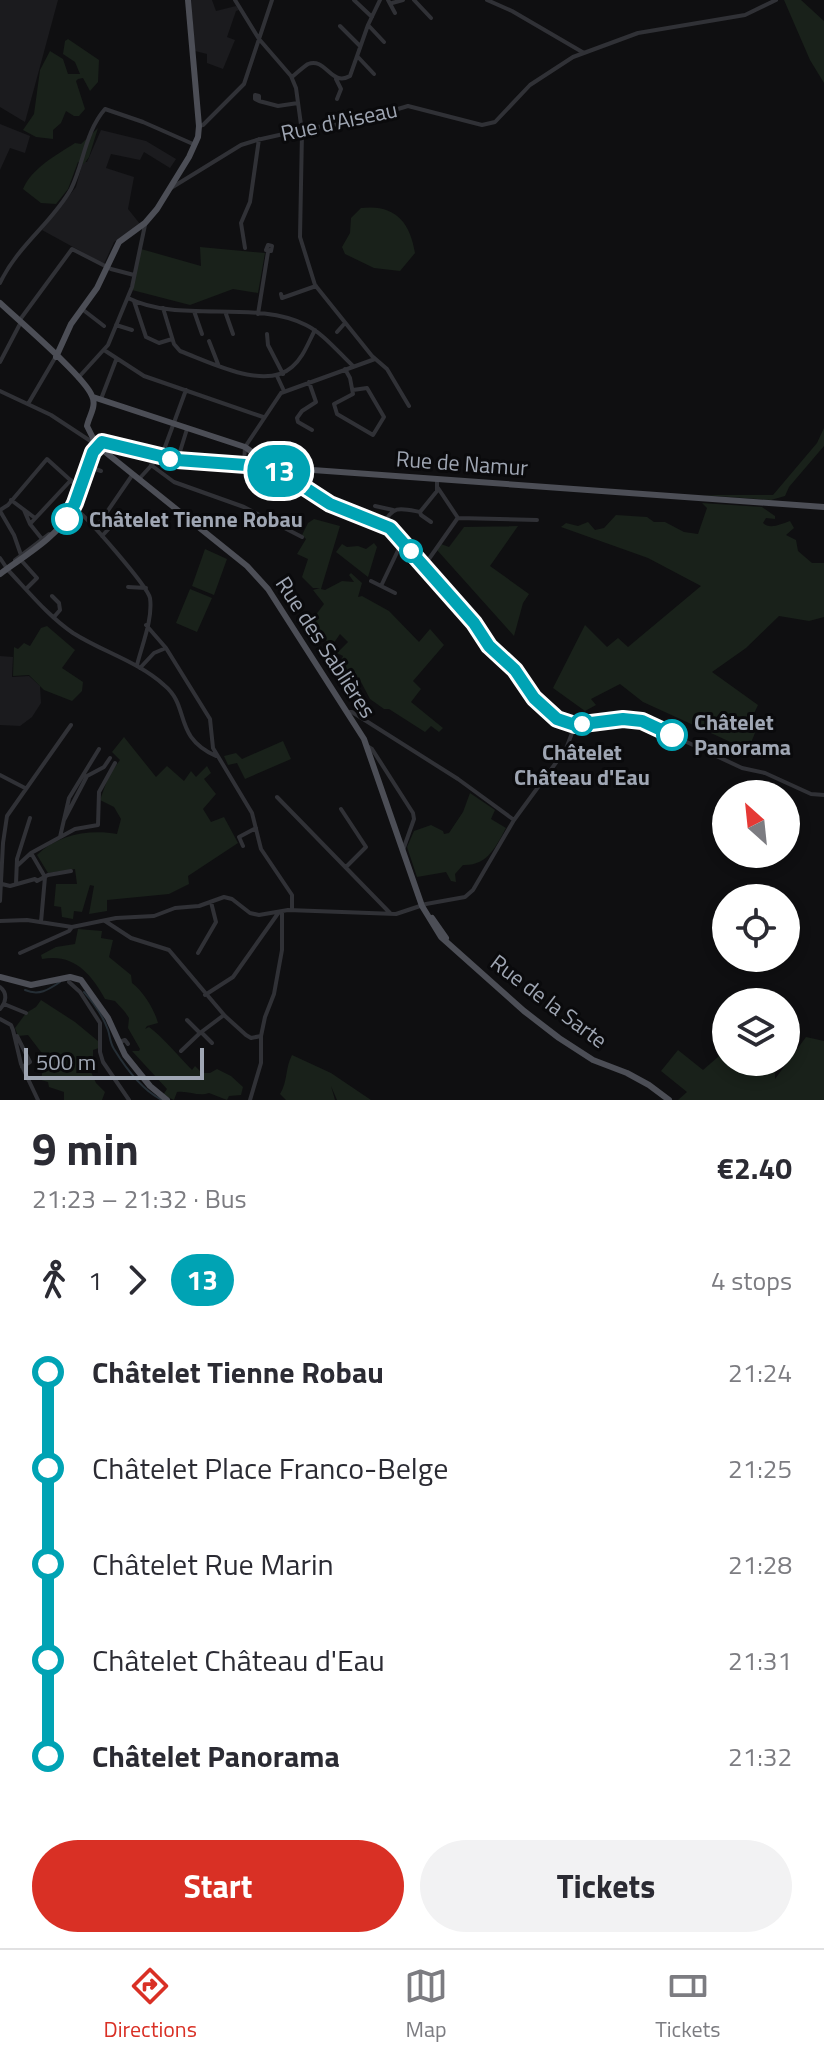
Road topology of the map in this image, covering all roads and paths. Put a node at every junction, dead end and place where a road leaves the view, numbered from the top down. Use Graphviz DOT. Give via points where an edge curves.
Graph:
graph roads {
  1 [pos="188,0"];
  2 [pos="235,0"];
  3 [pos="272,0"];
  4 [pos="354,0"];
  5 [pos="380,0"];
  6 [pos="403,0"];
  7 [pos="414,0"];
  8 [pos="487,0"];
  9 [pos="776,0"];
  10 [pos="390,2"];
  11 [pos="395,13"];
  12 [pos="372,17"];
  13 [pos="431,18"];
  14 [pos="368,25"];
  15 [pos="340,26"];
  16 [pos="259,39"];
  17 [pos="384,42"];
  18 [pos="360,46"];
  19 [pos="584,53"];
  20 [pos="358,57"];
  21 [pos="374,74"];
  22 [pos="291,77"];
  23 [pos="336,79"];
  24 [pos="337,99"];
  25 [pos="259,101"];
  26 [pos="298,103"];
  27 [pos="199,126"];
  28 [pos="302,129"];
  29 [pos="259,139"];
  30 [pos="196,145"];
  31 [pos="169,190"];
  32 [pos="145,223"];
  33 [pos="245,248"];
  34 [pos="268,252"];
  35 [pos="108,267"];
  36 [pos="134,275"];
  37 [pos="0,283"];
  38 [pos="316,286"];
  39 [pos="281,294"];
  40 [pos="128,298"];
  41 [pos="134,301"];
  42 [pos="0,303"];
  43 [pos="163,308"];
  44 [pos="82,309"];
  45 [pos="194,311"];
  46 [pos="225,313"];
  47 [pos="258,314"];
  48 [pos="20,321"];
  49 [pos="345,323"];
  50 [pos="116,325"];
  51 [pos="104,326"];
  52 [pos="132,330"];
  53 [pos="315,330"];
  54 [pos="337,332"];
  55 [pos="202,334"];
  56 [pos="233,334"];
  57 [pos="267,334"];
  58 [pos="172,339"];
  59 [pos="209,341"];
  60 [pos="104,350"];
  61 [pos="57,356"];
  62 [pos="375,359"];
  63 [pos="116,360"];
  64 [pos="0,362"];
  65 [pos="218,364"];
  66 [pos="353,366"];
  67 [pos="345,369"];
  68 [pos="280,375"];
  69 [pos="78,378"];
  70 [pos="309,382"];
  71 [pos="186,390"];
  72 [pos="353,390"];
  73 [pos="0,391"];
  74 [pos="284,391"];
  75 [pos="97,399"];
  76 [pos="28,404"];
  77 [pos="409,406"];
  78 [pos="264,417"];
  79 [pos="174,424"];
  80 [pos="87,426"];
  81 [pos="187,429"];
  82 [pos="312,430"];
  83 [pos="80,433"];
  84 [pos="95,444"];
  85 [pos="245,447"];
  86 [pos="160,457"];
  87 [pos="177,460"];
  88 [pos="151,465"];
  89 [pos="244,465"];
  90 [pos="87,466"];
  91 [pos="273,467"];
  92 [pos="101,471"];
  93 [pos="136,477"];
  94 [pos="437,479"];
  95 [pos="71,480"];
  96 [pos="78,487"];
  97 [pos="438,488"];
  98 [pos="11,500"];
  99 [pos="375,506"];
  100 [pos="824,507"];
  101 [pos="74,508"];
  102 [pos="0,510"];
  103 [pos="24,510"];
  104 [pos="393,510"];
  105 [pos="420,512"];
  106 [pos="35,518"];
  107 [pos="458,518"];
  108 [pos="537,520"];
  109 [pos="431,522"];
  110 [pos="114,523"];
  111 [pos="30,524"];
  112 [pos="383,524"];
  113 [pos="96,529"];
  114 [pos="101,536"];
  115 [pos="302,537"];
  116 [pos="42,539"];
  117 [pos="402,542"];
  118 [pos="21,557"];
  119 [pos="0,558"];
  120 [pos="424,566"];
  121 [pos="3,570"];
  122 [pos="371,581"];
  123 [pos="381,586"];
  124 [pos="128,587"];
  125 [pos="146,588"];
  126 [pos="26,589"];
  127 [pos="395,593"];
  128 [pos="52,596"];
  129 [pos="54,617"];
  130 [pos="146,625"];
  131 [pos="166,648"];
  132 [pos="138,666"];
  133 [pos="347,712"];
  134 [pos="71,725"];
  135 [pos="575,725"];
  136 [pos="99,749"];
  137 [pos="219,757"];
  138 [pos="110,758"];
  139 [pos="375,759"];
  140 [pos="115,763"];
  141 [pos="104,767"];
  142 [pos="110,772"];
  143 [pos="0,775"];
  144 [pos="25,788"];
  145 [pos="824,795"];
  146 [pos="277,797"];
  147 [pos="341,809"];
  148 [pos="30,818"];
  149 [pos="64,820"];
  150 [pos="514,820"];
  151 [pos="256,828"];
  152 [pos="60,837"];
  153 [pos="243,846"];
  154 [pos="403,846"];
  155 [pos="19,851"];
  156 [pos="29,854"];
  157 [pos="18,865"];
  158 [pos="346,868"];
  159 [pos="71,871"];
  160 [pos="45,877"];
  161 [pos="2,884"];
  162 [pos="16,884"];
  163 [pos="0,901"];
  164 [pos="211,901"];
  165 [pos="422,906"];
  166 [pos="292,910"];
  167 [pos="280,912"];
  168 [pos="391,913"];
  169 [pos="0,921"];
  170 [pos="105,921"];
  171 [pos="41,923"];
  172 [pos="72,927"];
  173 [pos="20,953"];
  174 [pos="198,953"];
  175 [pos="0,977"];
  176 [pos="69,982"];
  177 [pos="1,988"];
  178 [pos="205,995"];
  179 [pos="2,1006"];
  180 [pos="26,1013"];
  181 [pos="224,1015"];
  182 [pos="0,1019"];
  183 [pos="187,1020"];
  184 [pos="104,1021"];
  185 [pos="201,1033"];
  186 [pos="15,1035"];
  187 [pos="261,1036"];
  188 [pos="119,1042"];
  189 [pos="212,1043"];
  190 [pos="128,1044"];
  191 [pos="181,1051"];
  192 [pos="22,1067"];
  193 [pos="38,1100"];
  194 [pos="129,1100"];
  195 [pos="167,1100"];
  196 [pos="250,1100"];
  197 [pos="669,1100"];
  1 -- 27 [label="main road"];
  2 -- 16 [label="street"];
  3 -- 16 [label="street"];
  4 -- 12 [label="street"];
  5 -- 12 [label="street"];
  6 -- 10 [label="street"];
  7 -- 13 [label="street"];
  8 -- 19 [label="street"];
  9 -- 19 [label="street, Rue d'Aiseau" via="745,15 638,33"];
  10 -- 11 [label="street"];
  12 -- 14 [label="street"];
  14 -- 17 [label="street"];
  14 -- 18 [label="street"];
  15 -- 18 [label="street"];
  16 -- 22 [label="street"];
  16 -- 27 [label="street" via="244,84"];
  18 -- 20 [label="street"];
  19 -- 28 [label="street, Rue d'Aiseau" via="530,85 495,122 482,125 408,106 354,122"];
  20 -- 21 [label="street"];
  20 -- 23 [label="street" via="350,76"];
  22 -- 23 [label="street" via="318,64"];
  22 -- 26 [label="street"];
  23 -- 24 [label="street" via="341,89"];
  25 -- 26 [label="street" via="278,106"];
  26 -- 28 [label="street"];
  27 -- 30 [label="main road"];
  28 -- 29 [label="street, Rue d'Aiseau"];
  28 -- 38 [label="street" via="300,237"];
  29 -- 31 [label="street, Rue d'Aiseau"];
  29 -- 33 [label="street" via="250,202 241,223"];
  30 -- 31 [label="main road"];
  30 -- 37 [label="street" via="105,109 88,137 72,187 17,253"];
  31 -- 32 [label="main road"];
  32 -- 35 [label="main road" via="119,242"];
  32 -- 36 [label="street"];
  34 -- 47 [label="street"];
  35 -- 36 [label="street"];
  35 -- 44 [label="main road"];
  35 -- 48 [label="street" via="72,249"];
  36 -- 40 [label="street"];
  38 -- 39 [label="street" via="282,298"];
  38 -- 49 [label="street"];
  40 -- 41 [label="street"];
  40 -- 50 [label="street"];
  41 -- 43 [label="street"];
  41 -- 58 [label="street" via="146,337 159,343"];
  42 -- 48 [label="main road"];
  43 -- 45 [label="street"];
  43 -- 58 [label="street"];
  44 -- 51 [label="street"];
  44 -- 61 [label="main road"];
  45 -- 46 [label="street"];
  45 -- 55 [label="street"];
  46 -- 47 [label="street"];
  46 -- 56 [label="street"];
  47 -- 53 [label="street" via="291,319"];
  48 -- 61 [label="main road"];
  48 -- 64 [label="street"];
  49 -- 54 [label="street"];
  49 -- 62 [label="street"];
  50 -- 52 [label="street"];
  50 -- 60 [label="street"];
  53 -- 66 [label="street"];
  53 -- 68 [label="street" via="298,361"];
  57 -- 68 [label="street"];
  58 -- 65 [label="street" via="176,347"];
  59 -- 65 [label="street"];
  60 -- 63 [label="street"];
  60 -- 69 [label="street"];
  61 -- 69 [label="main road"];
  61 -- 76 [label="street"];
  62 -- 66 [label="street"];
  62 -- 77 [label="street"];
  63 -- 71 [label="street"];
  63 -- 75 [label="street"];
  65 -- 68 [label="street" via="257,377"];
  66 -- 67 [label="street"];
  67 -- 70 [label="street"];
  67 -- 72 [label="street"];
  68 -- 74 [label="street"];
  69 -- 75 [label="main road"];
  70 -- 74 [label="street"];
  70 -- 82 [label="street" via="316,402 297,418"];
  71 -- 78 [label="street"];
  71 -- 79 [label="street"];
  72 -- 72 [label="street" via="334,404 337,414 373,435 384,417 367,388"];
  73 -- 76 [label="street"];
  74 -- 78 [label="street"];
  75 -- 79 [label="main road"];
  75 -- 80 [label="main road"];
  76 -- 83 [label="street"];
  78 -- 85 [label="street"];
  79 -- 81 [label="main road"];
  79 -- 86 [label="street"];
  80 -- 83 [label="street"];
  80 -- 84 [label="main road"];
  81 -- 85 [label="main road"];
  81 -- 87 [label="street"];
  83 -- 84 [label="street"];
  84 -- 86 [label="main road, Rue de Namur"];
  84 -- 90 [label="main road"];
  84 -- 93 [label="main road, Rue des Sablières"];
  84 -- 96 [label="street"];
  85 -- 89 [label="street"];
  85 -- 91 [label="main road"];
  86 -- 87 [label="main road, Rue de Namur"];
  86 -- 88 [label="street"];
  87 -- 89 [label="main road, Rue de Namur"];
  88 -- 93 [label="street"];
  88 -- 115 [label="street" via="174,482 244,507"];
  89 -- 91 [label="main road, Rue de Namur"];
  90 -- 92 [label="street"];
  90 -- 101 [label="main road"];
  91 -- 94 [label="main road, Rue de Namur"];
  91 -- 112 [label="street" via="330,504"];
  93 -- 113 [label="street"];
  93 -- 133 [label="main road, Rue des Sablières" via="260,580"];
  94 -- 97 [label="street"];
  94 -- 100 [label="main road, Rue de Namur"];
  95 -- 96 [label="street"];
  95 -- 98 [label="street" via="47,459"];
  95 -- 106 [label="street"];
  96 -- 116 [label="street" via="67,515"];
  97 -- 105 [label="street"];
  97 -- 107 [label="street"];
  98 -- 102 [label="street"];
  98 -- 103 [label="street"];
  99 -- 104 [label="street"];
  101 -- 113 [label="street"];
  101 -- 118 [label="main road" via="58,529"];
  102 -- 118 [label="street"];
  103 -- 106 [label="street"];
  103 -- 111 [label="street"];
  104 -- 105 [label="street"];
  104 -- 112 [label="street"];
  105 -- 109 [label="street"];
  106 -- 111 [label="street"];
  107 -- 108 [label="street"];
  107 -- 120 [label="street"];
  110 -- 114 [label="street"];
  111 -- 116 [label="street"];
  112 -- 117 [label="street"];
  113 -- 114 [label="street"];
  114 -- 125 [label="street"];
  116 -- 118 [label="street"];
  117 -- 120 [label="street"];
  117 -- 123 [label="street"];
  118 -- 121 [label="main road"];
  118 -- 126 [label="street" via="37,578"];
  119 -- 121 [label="street"];
  120 -- 135 [label="street" via="534,698 557,719"];
  121 -- 126 [label="street"];
  122 -- 123 [label="street"];
  123 -- 127 [label="street"];
  124 -- 125 [label="street"];
  125 -- 130 [label="street"];
  126 -- 129 [label="street"];
  128 -- 129 [label="street" via="60,610"];
  129 -- 132 [label="street"];
  130 -- 131 [label="street"];
  130 -- 132 [label="street"];
  131 -- 132 [label="street"];
  131 -- 137 [label="street" via="210,719"];
  132 -- 137 [label="street" via="167,687 191,740"];
  133 -- 139 [label="main road, Rue des Sablières"];
  133 -- 150 [label="street" via="395,738"];
  134 -- 144 [label="street"];
  135 -- 145 [label="street" via="642,721 742,768"];
  135 -- 150 [label="street" via="566,749"];
  136 -- 149 [label="street" via="69,798"];
  137 -- 151 [label="street"];
  138 -- 141 [label="street"];
  139 -- 154 [label="main road, Rue des Sablières"];
  139 -- 154 [label="street, Rue des Sablières" via="413,813"];
  140 -- 142 [label="street"];
  141 -- 142 [label="street"];
  141 -- 149 [label="street" via="87,776"];
  142 -- 152 [label="street" via="99,792 98,825"];
  143 -- 144 [label="street"];
  144 -- 161 [label="street" via="6,821"];
  146 -- 158 [label="street"];
  147 -- 158 [label="street" via="366,847"];
  148 -- 155 [label="street"];
  149 -- 152 [label="street"];
  150 -- 165 [label="street" via="473,890 465,897"];
  151 -- 153 [label="street" via="239,837"];
  151 -- 166 [label="street" via="261,849 292,895"];
  152 -- 156 [label="street"];
  154 -- 165 [label="main road, Rue des Sablières"];
  155 -- 156 [label="street"];
  155 -- 157 [label="street"];
  156 -- 157 [label="street"];
  156 -- 160 [label="street"];
  157 -- 162 [label="street"];
  158 -- 168 [label="street"];
  159 -- 160 [label="street"];
  160 -- 162 [label="street"];
  160 -- 171 [label="street"];
  161 -- 162 [label="street"];
  161 -- 163 [label="street"];
  164 -- 167 [label="street" via="232,899 259,915"];
  164 -- 170 [label="street" via="154,916"];
  164 -- 174 [label="street" via="216,922"];
  165 -- 168 [label="street"];
  165 -- 197 [label="main road, Rue de la Sarte" via="453,948 524,1011 593,1060 627,1073"];
  166 -- 167 [label="street"];
  166 -- 168 [label="street"];
  167 -- 178 [label="street" via="233,977"];
  167 -- 187 [label="street" via="282,950"];
  169 -- 171 [label="street"];
  170 -- 172 [label="street"];
  170 -- 178 [label="street" via="131,938 169,950"];
  171 -- 172 [label="street"];
  172 -- 173 [label="street"];
  175 -- 184 [label="main road" via="31,985 77,977"];
  176 -- 184 [label="street"];
  177 -- 179 [label="street"];
  178 -- 181 [label="street"];
  179 -- 180 [label="street"];
  181 -- 185 [label="street"];
  181 -- 187 [label="street" via="251,1038"];
  182 -- 186 [label="street"];
  183 -- 185 [label="street"];
  184 -- 188 [label="main road"];
  184 -- 194 [label="street" via="103,1062"];
  185 -- 189 [label="street"];
  185 -- 191 [label="street"];
  186 -- 192 [label="street"];
  186 -- 192 [label="street" via="30,1062"];
  187 -- 196 [label="street" via="261,1063"];
  188 -- 190 [label="street"];
  188 -- 195 [label="main road" via="150,1086"];
  192 -- 193 [label="street"];
}
